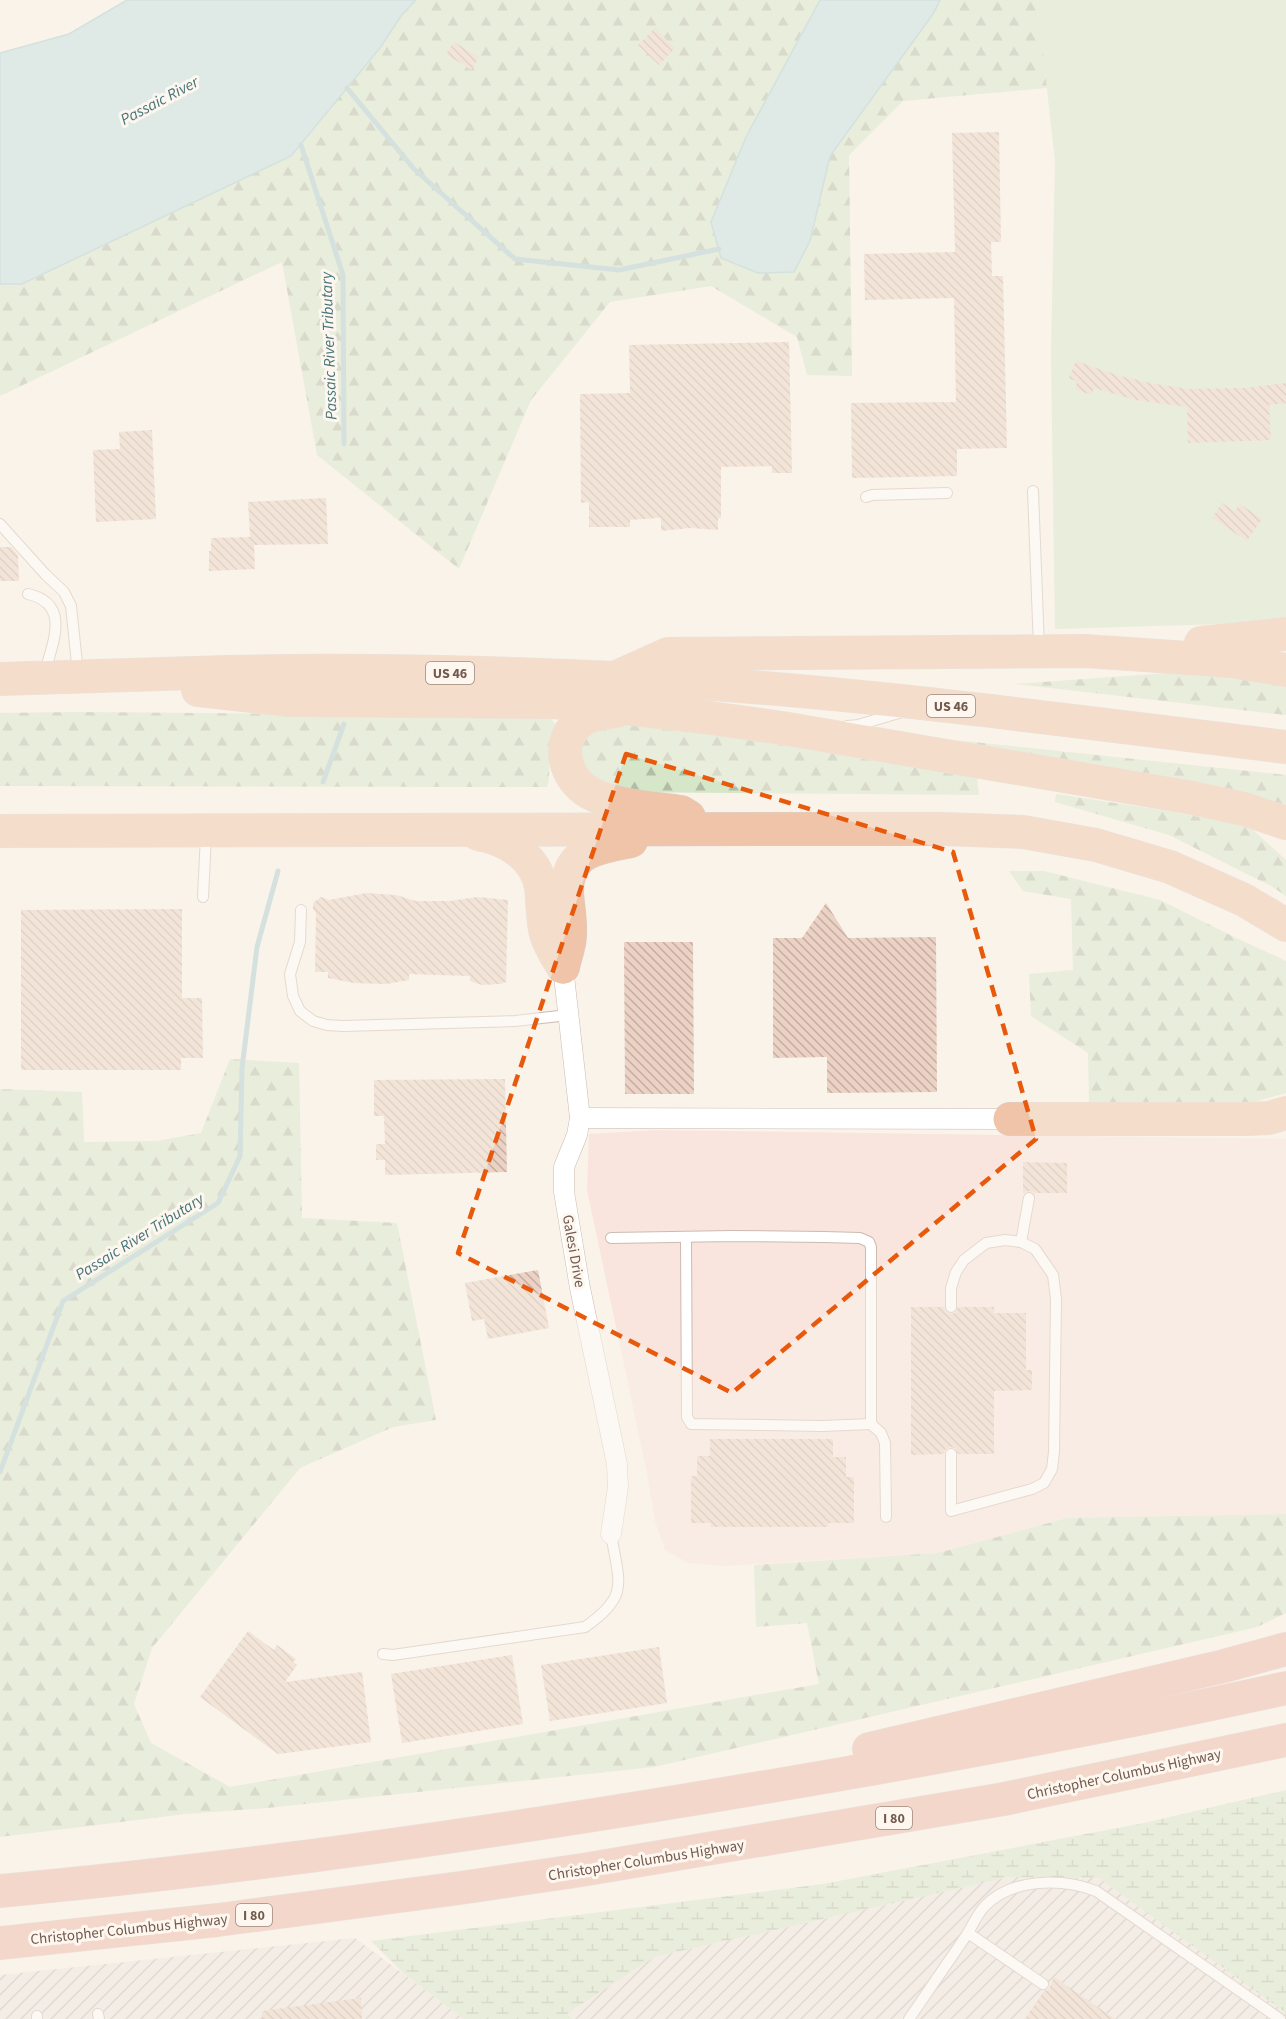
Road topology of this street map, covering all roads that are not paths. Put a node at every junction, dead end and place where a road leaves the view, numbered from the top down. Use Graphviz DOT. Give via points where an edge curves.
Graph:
graph roads {
  1 [pos="1033,491"];
  2 [pos="947,493"];
  3 [pos="866,497"];
  4 [pos="0,524"];
  5 [pos="28,594"];
  6 [pos="1286,634"];
  7 [pos="1084,651"];
  8 [pos="1039,652"];
  9 [pos="1286,670"];
  10 [pos="79,677"];
  11 [pos="43,678"];
  12 [pos="615,678"];
  13 [pos="0,680"];
  14 [pos="931,704"];
  15 [pos="630,709"];
  16 [pos="782,728"];
  17 [pos="1286,747"];
  18 [pos="1286,823"];
  19 [pos="450,829"];
  20 [pos="698,829"];
  21 [pos="0,831"];
  22 [pos="206,832"];
  23 [pos="203,897"];
  24 [pos="301,910"];
  25 [pos="1286,925"];
  26 [pos="562,967"];
  27 [pos="568,1015"];
  28 [pos="1286,1113"];
  29 [pos="580,1118"];
  30 [pos="1010,1119"];
  31 [pos="1029,1198"];
  32 [pos="686,1237"];
  33 [pos="611,1238"];
  34 [pos="1020,1242"];
  35 [pos="951,1307"];
  36 [pos="871,1424"];
  37 [pos="951,1454"];
  38 [pos="886,1517"];
  39 [pos="611,1534"];
  40 [pos="1286,1632"];
  41 [pos="1286,1649"];
  42 [pos="383,1654"];
  43 [pos="1165,1680"];
  44 [pos="1286,1688"];
  45 [pos="1283,1741"];
  46 [pos="750,1790"];
  47 [pos="0,1891"];
  48 [pos="968,1933"];
  49 [pos="0,1943"];
  50 [pos="1043,1984"];
  51 [pos="909,2019"];
  52 [pos="1280,2019"];
  1 -- 8 [label="lane"];
  2 -- 3 [label="lane"];
  4 -- 10 [label="lane" via="68,599"];
  5 -- 11 [label="lane" via="50,605 56,619"];
  6 -- 7 [label="highway"];
  7 -- 8 [label="highway"];
  7 -- 9 [label="highway" via="1232,660"];
  8 -- 12 [label="highway" via="668,654"];
  10 -- 11 [label="highway, US 46"];
  10 -- 12 [label="highway, US 46" via="286,671"];
  10 -- 15 [label="highway" via="290,700 548,702"];
  11 -- 13 [label="highway, US 46"];
  12 -- 14 [label="highway, US 46"];
  14 -- 16 [label="lane" via="858,725"];
  14 -- 17 [label="highway, US 46"];
  15 -- 16 [label="highway"];
  15 -- 20 [label="highway" via="593,714 571,729 565,753 573,778 593,795 681,812"];
  16 -- 18 [label="highway" via="1187,797"];
  19 -- 20 [label="highway"];
  19 -- 22 [label="highway"];
  19 -- 26 [label="highway" via="503,841 532,865 541,886 546,935"];
  20 -- 25 [label="highway" via="954,830 1023,832 1060,838 1170,867 1244,900"];
  20 -- 26 [label="highway" via="601,848 578,858 568,880 571,937"];
  21 -- 22 [label="highway"];
  22 -- 23 [label="lane"];
  24 -- 27 [label="lane" via="300,942 292,966 291,989 300,1011 313,1021 343,1026 515,1021"];
  26 -- 27 [label="street, Galesi Drive"];
  27 -- 29 [label="street, Galesi Drive"];
  28 -- 30 [label="highway" via="1248,1119"];
  29 -- 30 [label="street"];
  29 -- 39 [label="street, Galesi Drive" via="564,1167 564,1192 617,1464"];
  31 -- 34 [label="lane"];
  32 -- 33 [label="lane"];
  32 -- 36 [label="lane" via="860,1238 869,1242"];
  32 -- 36 [label="lane" via="687,1416 691,1424"];
  34 -- 35 [label="lane" via="986,1243 974,1250 956,1272"];
  34 -- 37 [label="lane" via="1035,1250 1053,1275 1056,1424 1052,1469 1044,1483 1032,1489 951,1511"];
  36 -- 38 [label="lane" via="885,1443"];
  39 -- 42 [label="lane" via="619,1586 614,1602 585,1627"];
  40 -- 43 [label="highway"];
  41 -- 43 [label="highway"];
  43 -- 46 [label="highway" via="788,1768"];
  44 -- 46 [label="highway" via="1004,1745"];
  45 -- 49 [label="highway, Christopher Columbus Highway / I 80" via="1004,1799 593,1869 218,1920"];
  46 -- 47 [label="highway" via="402,1843"];
  48 -- 50 [label="lane"];
  48 -- 51 [label="lane"];
  48 -- 52 [label="lane" via="984,1907 1013,1889 1049,1883 1083,1886 1096,1891"];
}
